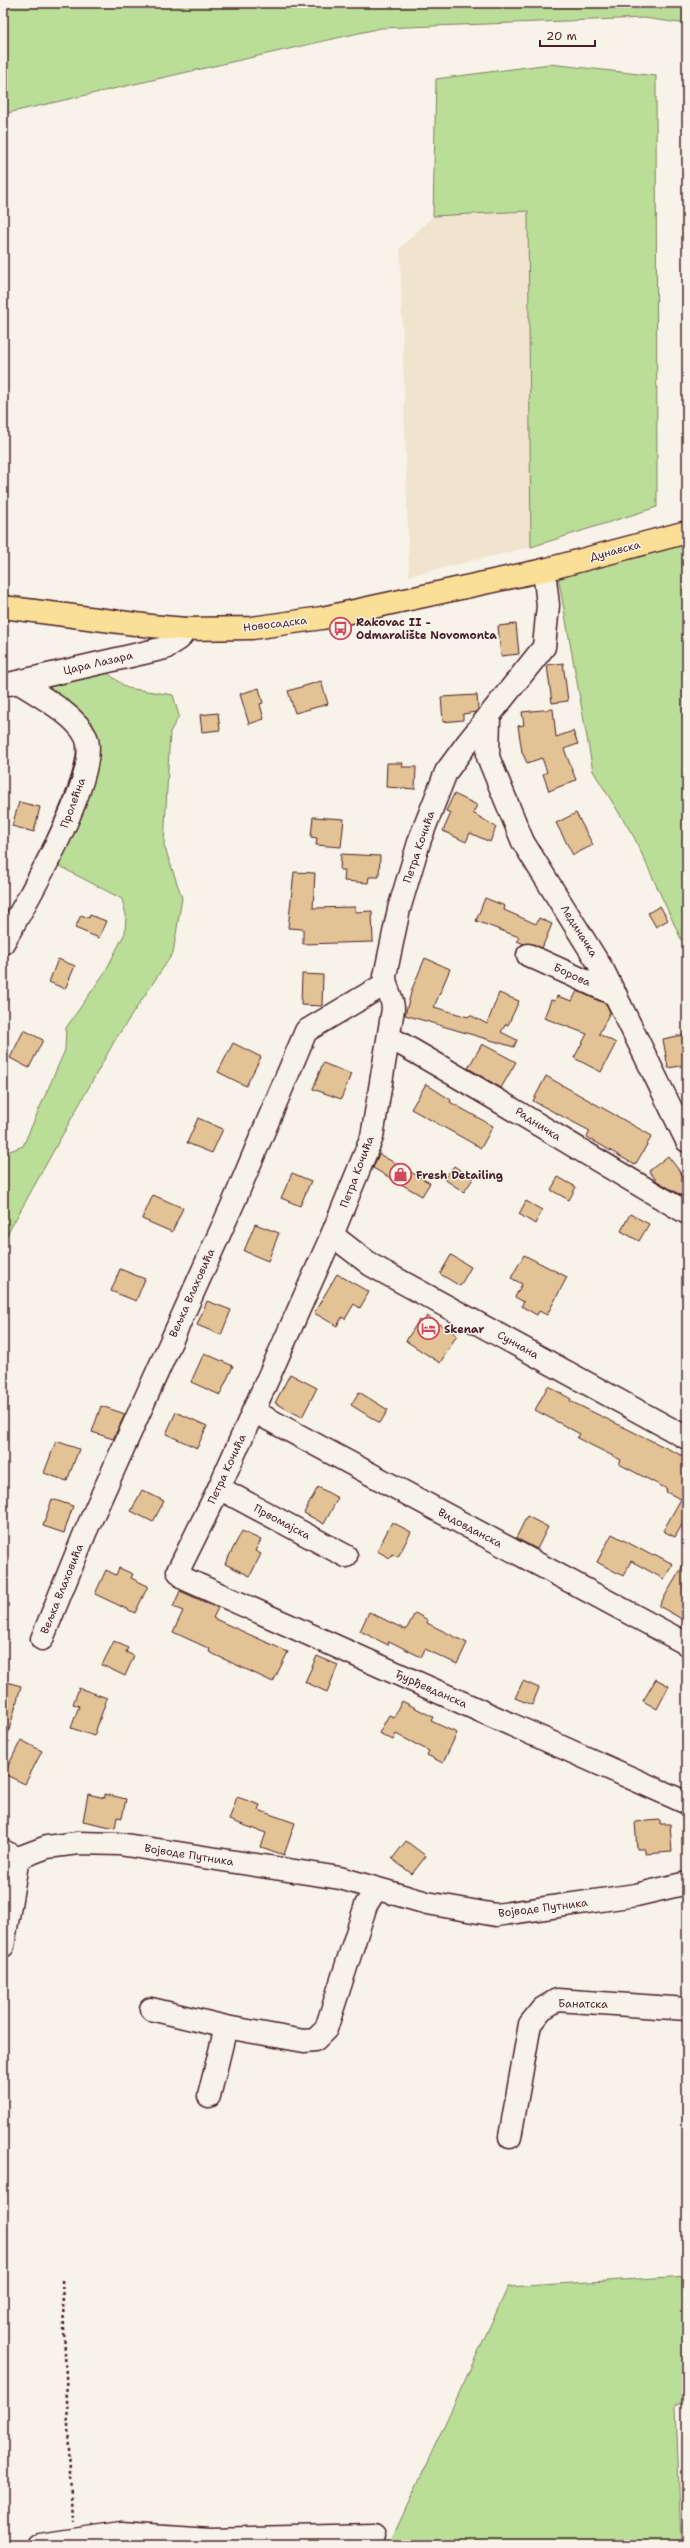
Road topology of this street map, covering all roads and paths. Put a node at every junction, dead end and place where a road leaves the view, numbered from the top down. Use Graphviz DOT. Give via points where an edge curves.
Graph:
graph roads {
  1 [pos="687,532"];
  2 [pos="544,570"];
  3 [pos="3,607"];
  4 [pos="186,629"];
  5 [pos="10,684"];
  6 [pos="489,717"];
  7 [pos="10,917"];
  8 [pos="3,943"];
  9 [pos="528,955"];
  10 [pos="385,984"];
  11 [pos="616,995"];
  12 [pos="390,1037"];
  13 [pos="687,1141"];
  14 [pos="687,1213"];
  15 [pos="332,1235"];
  16 [pos="254,1411"];
  17 [pos="687,1438"];
  18 [pos="219,1488"];
  19 [pos="346,1556"];
  20 [pos="178,1571"];
  21 [pos="42,1639"];
  22 [pos="687,1644"];
  23 [pos="687,1804"];
  24 [pos="11,1855"];
  25 [pos="687,1883"];
  26 [pos="376,1889"];
  27 [pos="3,1946"];
  28 [pos="151,2009"];
  29 [pos="687,2009"];
  30 [pos="226,2027"];
  31 [pos="209,2096"];
  32 [pos="510,2137"];
  33 [pos="62,2280"];
  34 [pos="374,2535"];
  35 [pos="73,2539"];
  36 [pos="39,2545"];
  1 -- 2 [label="main road, Дунавска"];
  2 -- 4 [label="main road, Новосадска" via="283,625"];
  2 -- 6 [label="street, Петра Кочића" via="548,605 544,647"];
  3 -- 4 [label="main road, Новосадска"];
  4 -- 5 [label="street, Цара Лазара" via="180,639 165,648"];
  5 -- 7 [label="street, Пролећна" via="74,721 86,736 89,751 66,824"];
  6 -- 10 [label="street, Петра Кочића" via="450,766 428,819 399,908"];
  6 -- 11 [label="street, Лединачка" via="488,757 523,842 594,954"];
  7 -- 8 [label="street, Пролећна"];
  9 -- 11 [label="street, Борова"];
  10 -- 12 [label="street, Петра Кочића" via="393,1001"];
  10 -- 21 [label="street, Вељка Влаховића" via="306,1031 85,1532"];
  11 -- 13 [label="street, Лединачка"];
  12 -- 14 [label="street, Радничка"];
  12 -- 15 [label="street, Петра Кочића" via="372,1137"];
  15 -- 16 [label="street, Петра Кочића"];
  15 -- 17 [label="street, Сунчана" via="371,1265"];
  16 -- 18 [label="street, Петра Кочића"];
  16 -- 22 [label="street, Видовданска"];
  18 -- 19 [label="street, Првомајска"];
  18 -- 20 [label="street, Петра Кочића"];
  20 -- 23 [label="street, Ђурђевданска" via="185,1579"];
  24 -- 26 [label="street, Војводе Путника" via="78,1843 119,1844 340,1878"];
  24 -- 27 [label="street"];
  25 -- 26 [label="street, Војводе Путника" via="636,1895 496,1915 427,1903"];
  26 -- 30 [label="street" via="366,1905 326,2029 315,2040 304,2041"];
  28 -- 30 [label="street"];
  29 -- 32 [label="street, Банатска" via="557,2000 542,2009 530,2024"];
  30 -- 31 [label="street"];
  33 -- 35 [label="path"];
  34 -- 35 [label="street" via="209,2539 121,2533"];
  35 -- 36 [label="street"];
}
